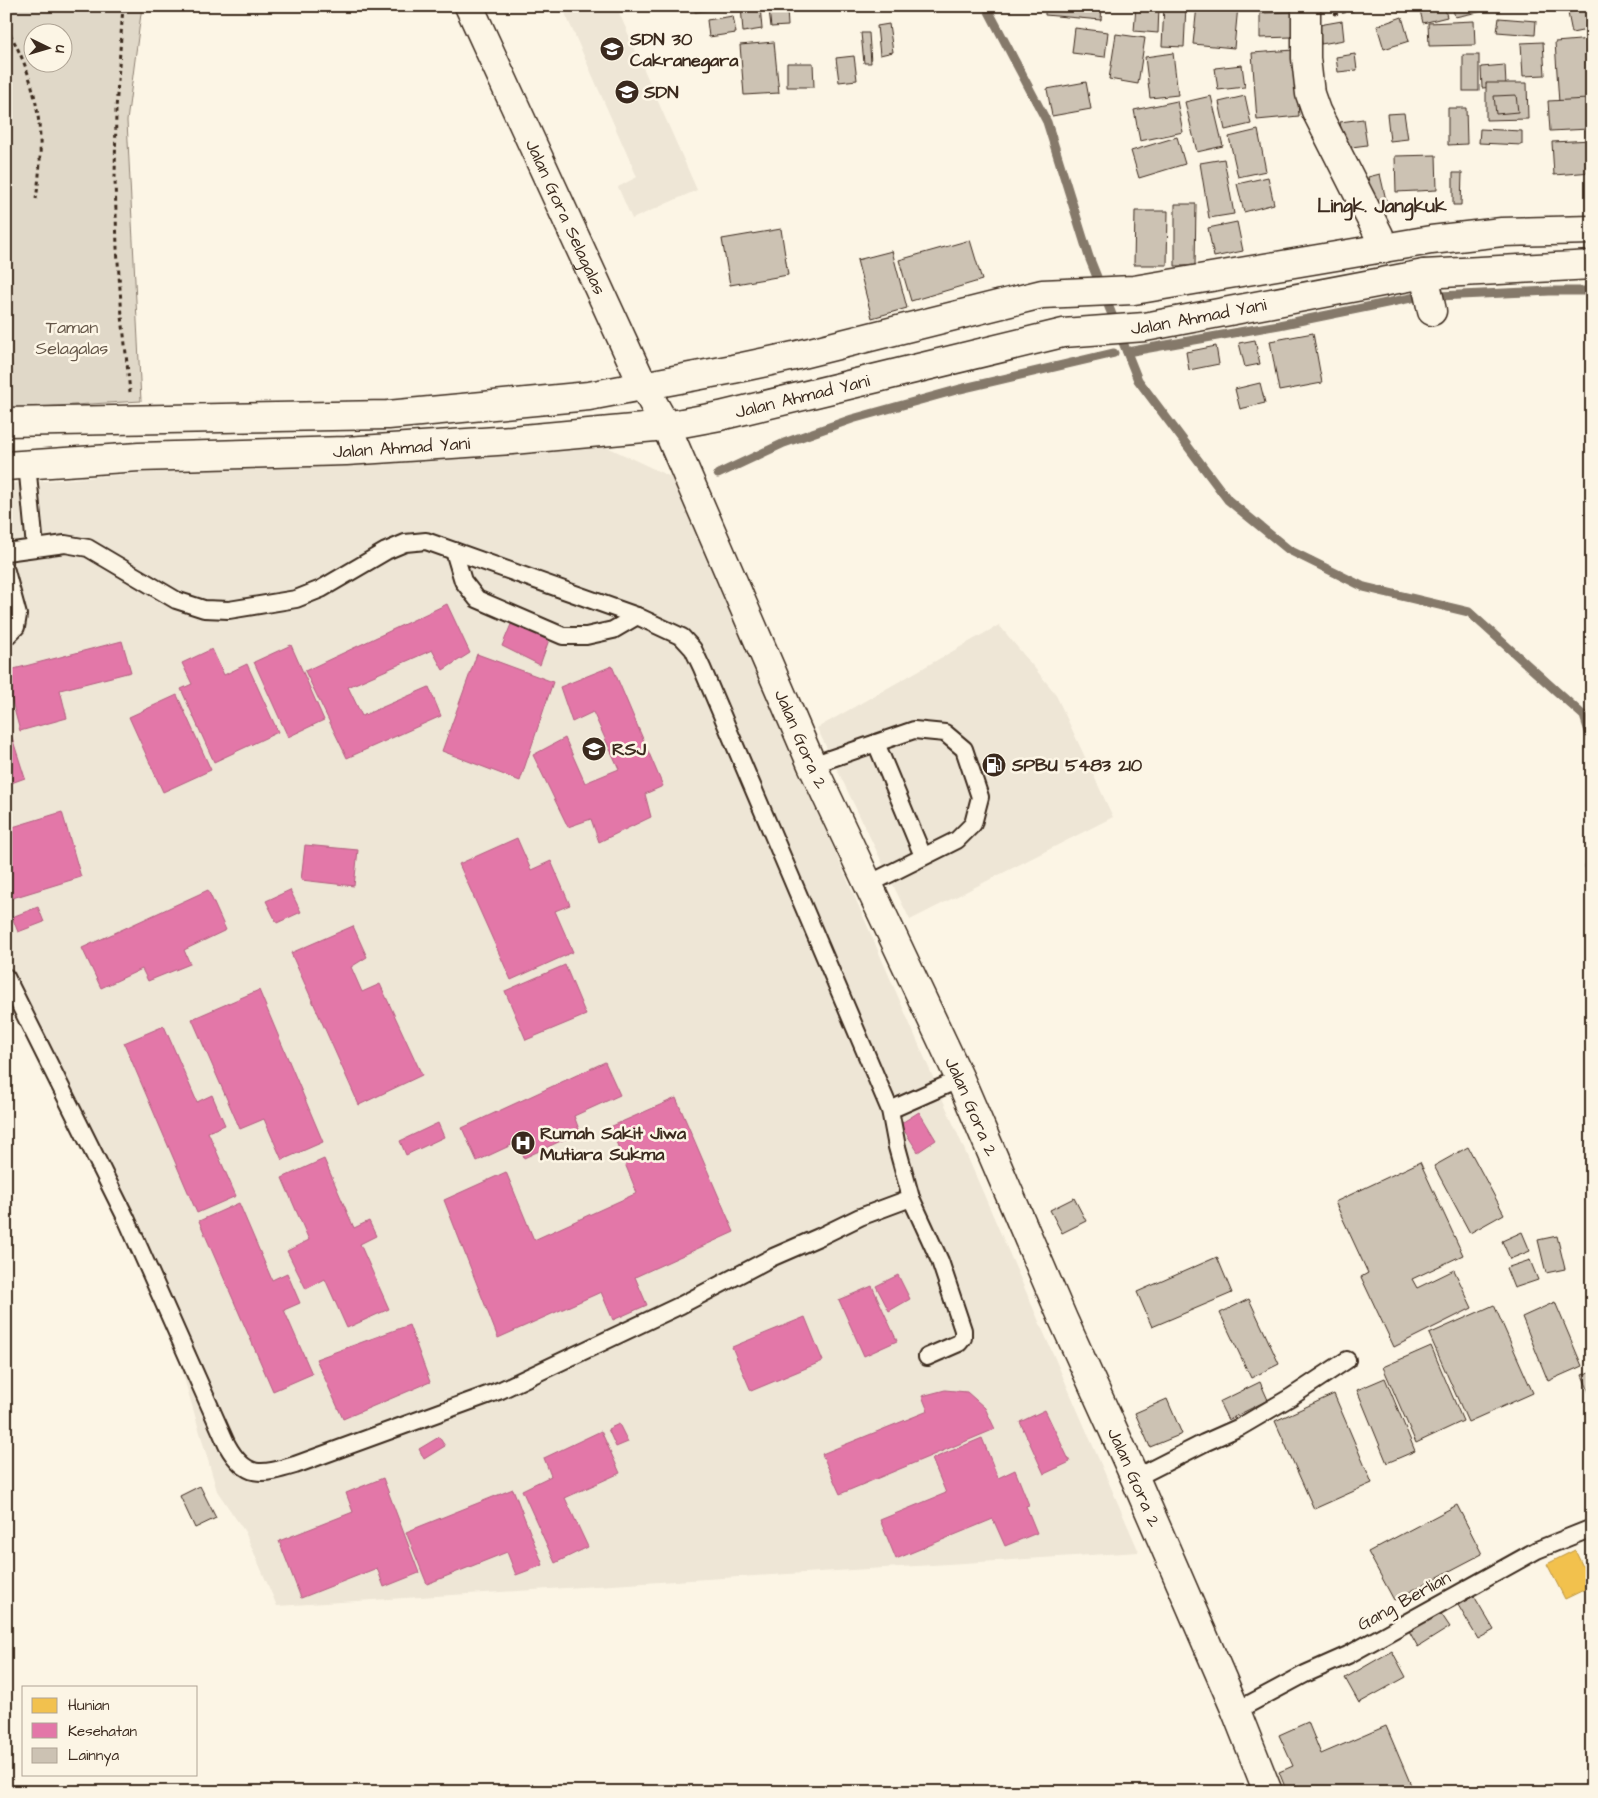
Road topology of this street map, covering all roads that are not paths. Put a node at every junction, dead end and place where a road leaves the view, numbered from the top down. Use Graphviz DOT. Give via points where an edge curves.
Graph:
graph roads {
  1 [pos="469,6"];
  2 [pos="1306,13"];
  3 [pos="1592,230"];
  4 [pos="1382,249"];
  5 [pos="1592,265"];
  6 [pos="1209,279"];
  7 [pos="999,304"];
  8 [pos="1219,313"];
  9 [pos="1013,345"];
  10 [pos="644,385"];
  11 [pos="6,422"];
  12 [pos="666,426"];
  13 [pos="17,465"];
  14 [pos="35,548"];
  15 [pos="454,551"];
  16 [pos="6,552"];
  17 [pos="6,572"];
  18 [pos="637,616"];
  19 [pos="6,637"];
  20 [pos="876,743"];
  21 [pos="812,765"];
  22 [pos="923,856"];
  23 [pos="869,884"];
  24 [pos="6,977"];
  25 [pos="960,1079"];
  26 [pos="890,1110"];
  27 [pos="911,1198"];
  28 [pos="927,1357"];
  29 [pos="1347,1360"];
  30 [pos="1135,1478"];
  31 [pos="1592,1528"];
  32 [pos="1236,1711"];
  33 [pos="1268,1792"];
  1 -- 10 [label="main road, Jalan Gora Selagalas"];
  2 -- 4 [label="main road" via="1310,94 1379,235"];
  3 -- 4 [label="main road" via="1502,232"];
  4 -- 6 [label="main road"];
  5 -- 8 [label="main road, Jalan Ahmad Yani" via="1428,291"];
  6 -- 7 [label="main road" via="1134,290 1042,294"];
  6 -- 8 [label="main road"];
  7 -- 9 [label="main road"];
  7 -- 10 [label="main road" via="794,356"];
  8 -- 9 [label="main road, Jalan Ahmad Yani" via="1145,327 1063,333"];
  9 -- 12 [label="main road, Jalan Ahmad Yani" via="726,415"];
  10 -- 11 [label="main road" via="589,396 388,415"];
  10 -- 12 [label="main road, Jalan Gora Selagalas"];
  12 -- 13 [label="main road, Jalan Ahmad Yani" via="346,451 139,457"];
  12 -- 21 [label="main road, Jalan Gora 2"];
  13 -- 14 [label="lane"];
  14 -- 15 [label="lane" via="65,544 88,548 176,600 204,609 229,610 296,599 321,589 405,543 426,540"];
  14 -- 16 [label="lane"];
  15 -- 18 [label="lane"];
  15 -- 18 [label="lane" via="463,581 477,599 562,636 586,636 613,630"];
  17 -- 19 [label="lane" via="18,615 16,627"];
  18 -- 26 [label="lane" via="682,637 693,649"];
  20 -- 21 [label="lane"];
  20 -- 22 [label="lane"];
  20 -- 22 [label="lane" via="914,730 945,733 964,748 980,797 973,824 957,840"];
  21 -- 23 [label="main road, Jalan Gora 2"];
  22 -- 23 [label="lane"];
  23 -- 25 [label="main road, Jalan Gora 2"];
  24 -- 27 [label="lane" via="126,1218 227,1445 235,1460 260,1473 295,1465 501,1390 681,1305 773,1257 860,1217"];
  25 -- 26 [label="lane"];
  25 -- 30 [label="main road, Jalan Gora 2"];
  26 -- 27 [label="lane"];
  27 -- 28 [label="lane" via="940,1261 963,1330 959,1343"];
  29 -- 30 [label="lane" via="1240,1427"];
  30 -- 32 [label="main road, Jalan Gora 2"];
  31 -- 32 [label="lane, Gang Berlian" via="1537,1550 1348,1655"];
  32 -- 33 [label="main road, Jalan Gora 2"];
}
